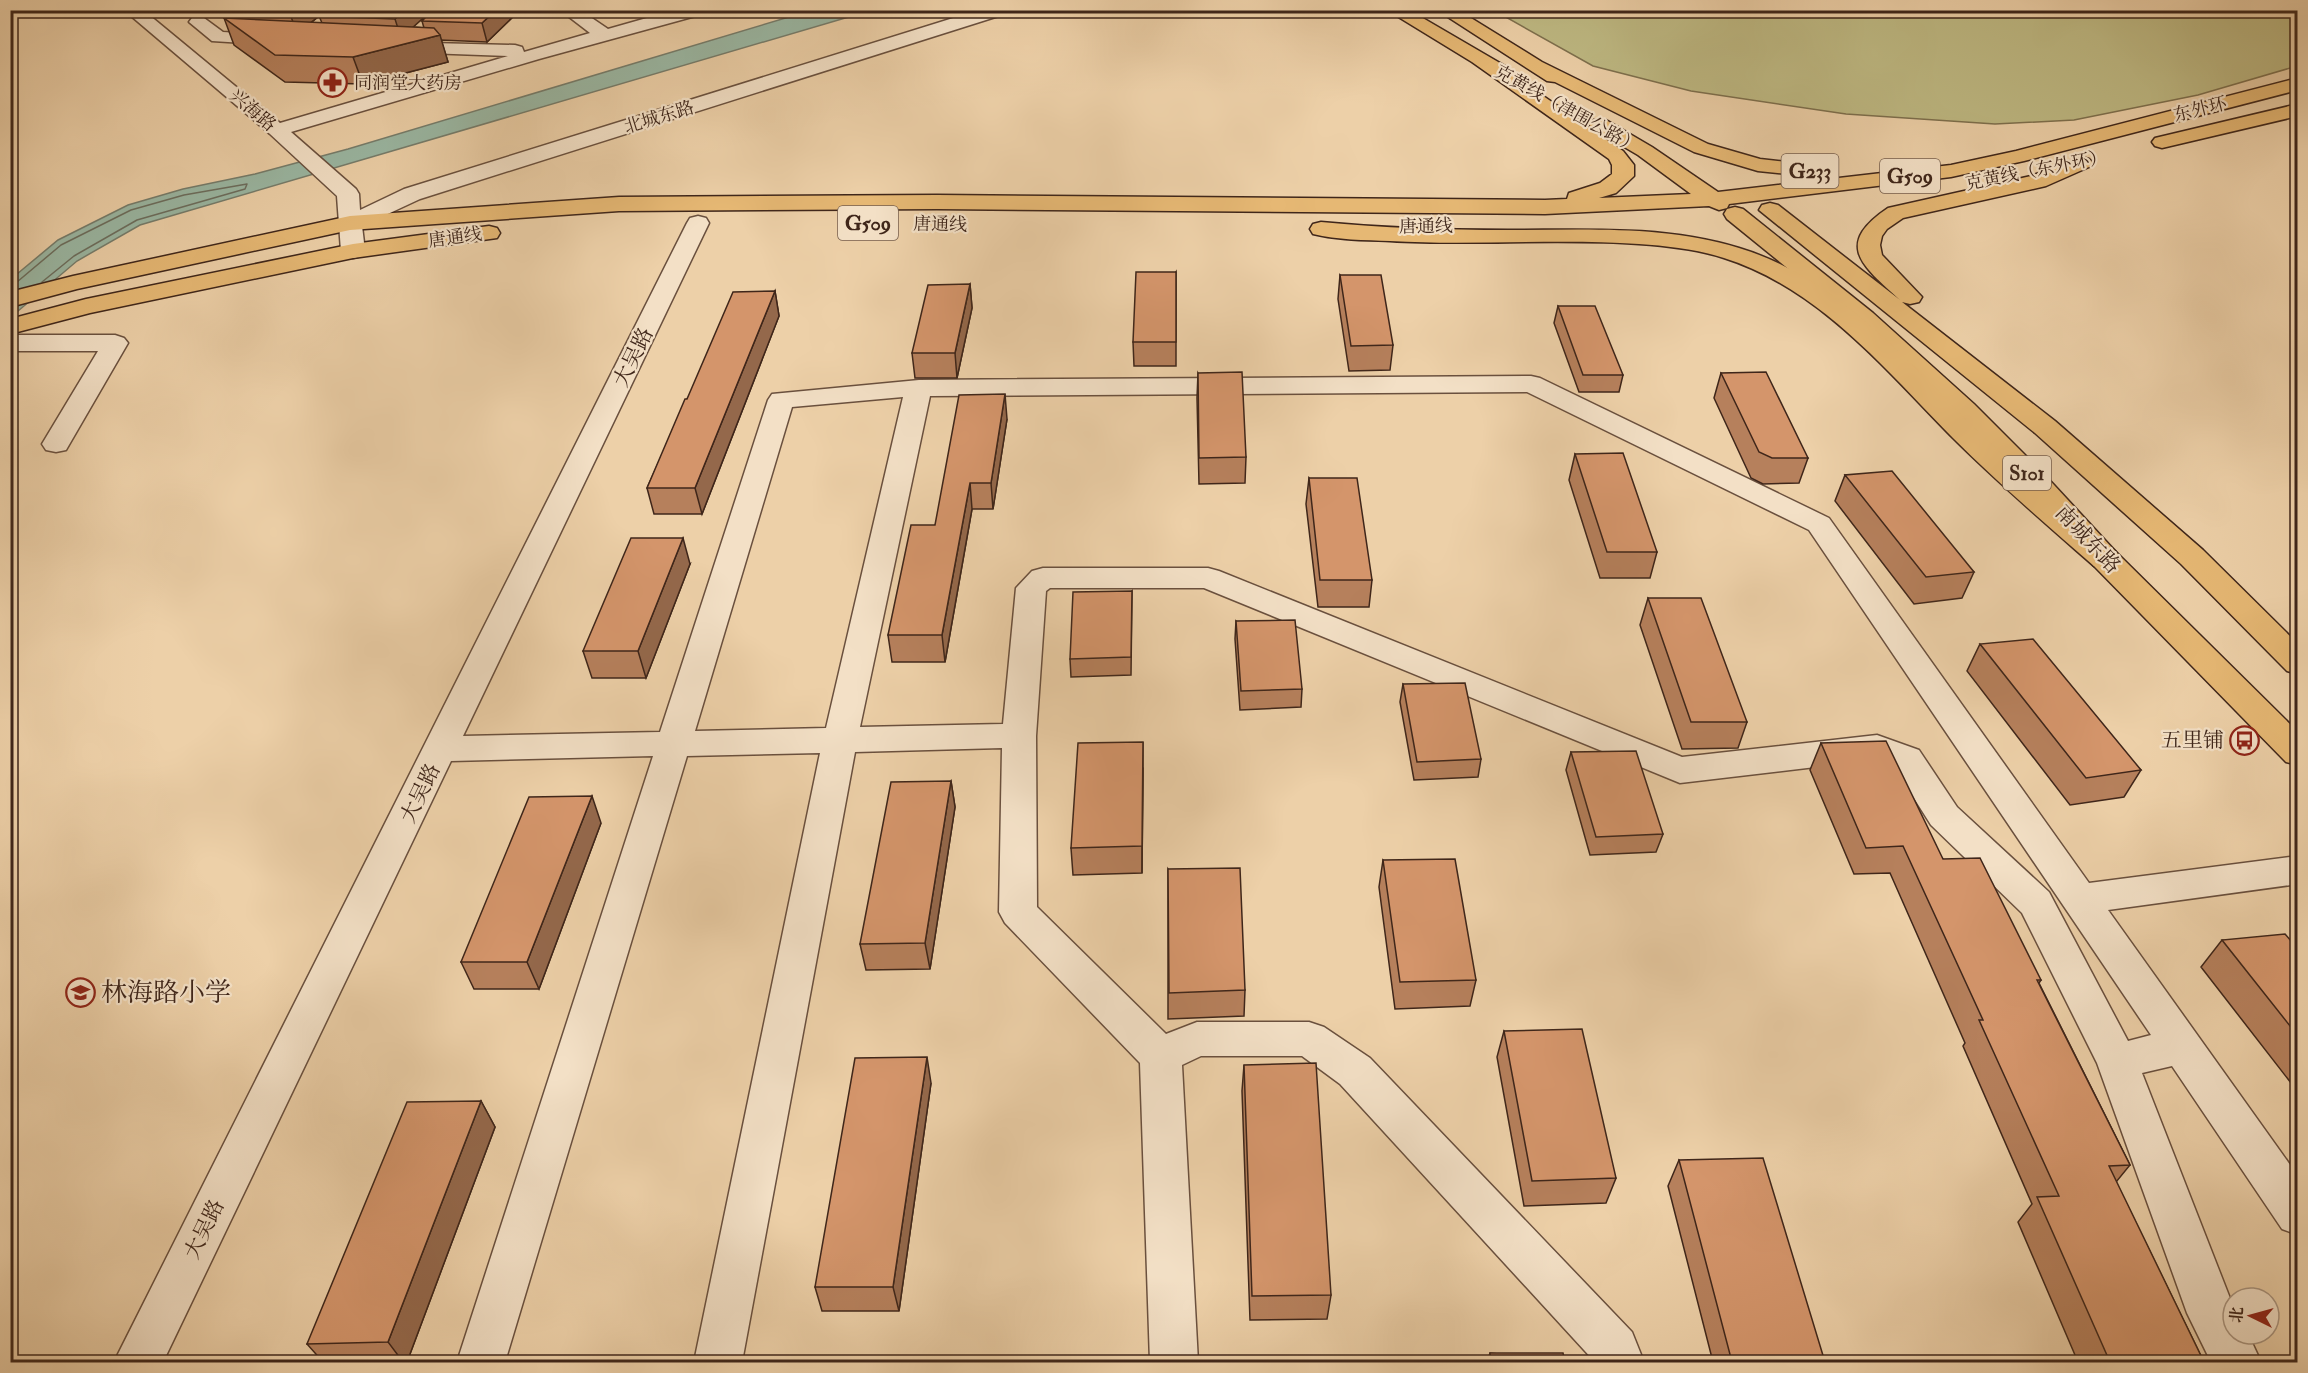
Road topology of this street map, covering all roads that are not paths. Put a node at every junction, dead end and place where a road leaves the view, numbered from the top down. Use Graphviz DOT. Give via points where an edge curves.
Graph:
graph roads {
  1 [pos="132,10"];
  2 [pos="568,10"];
  3 [pos="697,10"];
  4 [pos="999,10"];
  5 [pos="1395,10"];
  6 [pos="1444,10"];
  7 [pos="217,14"];
  8 [pos="675,14"];
  9 [pos="198,22"];
  10 [pos="422,32"];
  11 [pos="606,36"];
  12 [pos="163,37"];
  13 [pos="290,41"];
  14 [pos="383,45"];
  15 [pos="406,46"];
  16 [pos="541,52"];
  17 [pos="1479,60"];
  18 [pos="1537,66"];
  19 [pos="2298,84"];
  20 [pos="2298,110"];
  21 [pos="277,130"];
  22 [pos="2103,135"];
  23 [pos="2142,148"];
  24 [pos="1742,205"];
  25 [pos="1364,207"];
  26 [pos="350,223"];
  27 [pos="698,223"];
  28 [pos="954,224"];
  29 [pos="353,251"];
  30 [pos="10,300"];
  31 [pos="10,327"];
  32 [pos="10,343"];
  33 [pos="919,388"];
  34 [pos="2045,427"];
  35 [pos="56,444"];
  36 [pos="2105,559"];
  37 [pos="2298,663"];
  38 [pos="1019,736"];
  39 [pos="840,740"];
  40 [pos="673,744"];
  41 [pos="442,749"];
  42 [pos="2298,753"];
  43 [pos="2298,870"];
  44 [pos="2079,899"];
  45 [pos="2181,1046"];
  46 [pos="1161,1056"];
  47 [pos="2117,1061"];
  48 [pos="2298,1214"];
  49 [pos="138,1362"];
  50 [pos="481,1362"];
  51 [pos="718,1362"];
  52 [pos="1174,1362"];
  53 [pos="1620,1362"];
  54 [pos="2237,1362"];
  1 -- 12 [label="street, 兴海路"];
  2 -- 11 [label="street"];
  3 -- 8 [label="street"];
  4 -- 26 [label="street, 北城东路" via="412,194"];
  5 -- 17 [label="main road, 克黄线（津围公路）"];
  6 -- 18 [label="main road, 克黄线（津围公路） / G233"];
  7 -- 9 [label="street"];
  8 -- 11 [label="street"];
  9 -- 12 [label="street"];
  9 -- 13 [label="street" via="218,37"];
  10 -- 15 [label="street"];
  11 -- 16 [label="street"];
  12 -- 21 [label="street, 兴海路"];
  14 -- 15 [label="street"];
  15 -- 16 [label="street"];
  16 -- 21 [label="street"];
  17 -- 24 [label="main road, 克黄线（津围公路）"];
  17 -- 25 [label="main road" via="1616,155 1623,165 1623,176 1608,188 1580,198"];
  18 -- 22 [label="main road, G233" via="1701,148 1758,165 1793,170 1833,173 1920,166"];
  18 -- 24 [label="main road, 克黄线（津围公路） / G233" via="1713,174"];
  19 -- 22 [label="main road, 东外环 / G233"];
  20 -- 23 [label="main road"];
  21 -- 26 [label="street, 兴海路" via="348,194"];
  22 -- 24 [label="main road, G509" via="1952,171"];
  24 -- 25 [label="main road, 唐通线 / G509"];
  24 -- 34 [label="main road, S101"];
  24 -- 34 [label="main road, 克黄线（东外环） / G233" via="1939,190 2092,160 2038,182 1896,213 1871,231 1867,243 1873,259 1889,277 2006,383"];
  24 -- 36 [label="main road, 南城东路 / S101" via="1965,410"];
  24 -- 36 [label="main road, 唐通线 / G509" via="1583,222 1309,228 1378,235 1660,239 1761,263 1794,280 1859,330 2024,492"];
  25 -- 26 [label="main road, 唐通线 / G509" via="706,202 549,208"];
  26 -- 29 [label="street"];
  26 -- 30 [label="main road, 唐通线 / G509"];
  27 -- 28 [label="main road, 唐通线 / G509"];
  27 -- 29 [label="main road, 唐通线 / G509" via="491,232"];
  27 -- 41 [label="street, 大吴路"];
  29 -- 31 [label="main road, 唐通线 / G509" via="86,306"];
  32 -- 35 [label="street" via="115,343"];
  33 -- 39 [label="street"];
  33 -- 40 [label="street" via="781,400"];
  33 -- 44 [label="street" via="1531,384 1819,524"];
  34 -- 37 [label="main road, S101" via="2192,557"];
  36 -- 42 [label="main road, 南城东路 / S101"];
  38 -- 39 [label="street"];
  38 -- 46 [label="street" via="1018,912"];
  38 -- 47 [label="street" via="1031,588 1043,578 1208,578 1680,770 1877,747 1906,759 1944,816 2036,903"];
  39 -- 40 [label="street"];
  39 -- 51 [label="street"];
  40 -- 41 [label="street"];
  40 -- 50 [label="street"];
  41 -- 49 [label="street, 大吴路"];
  43 -- 44 [label="street"];
  44 -- 45 [label="street"];
  45 -- 47 [label="street"];
  45 -- 48 [label="street"];
  46 -- 52 [label="street"];
  46 -- 53 [label="street" via="1197,1039 1309,1039 1355,1071 1615,1349"];
  47 -- 54 [label="street" via="2211,1313"];
}
